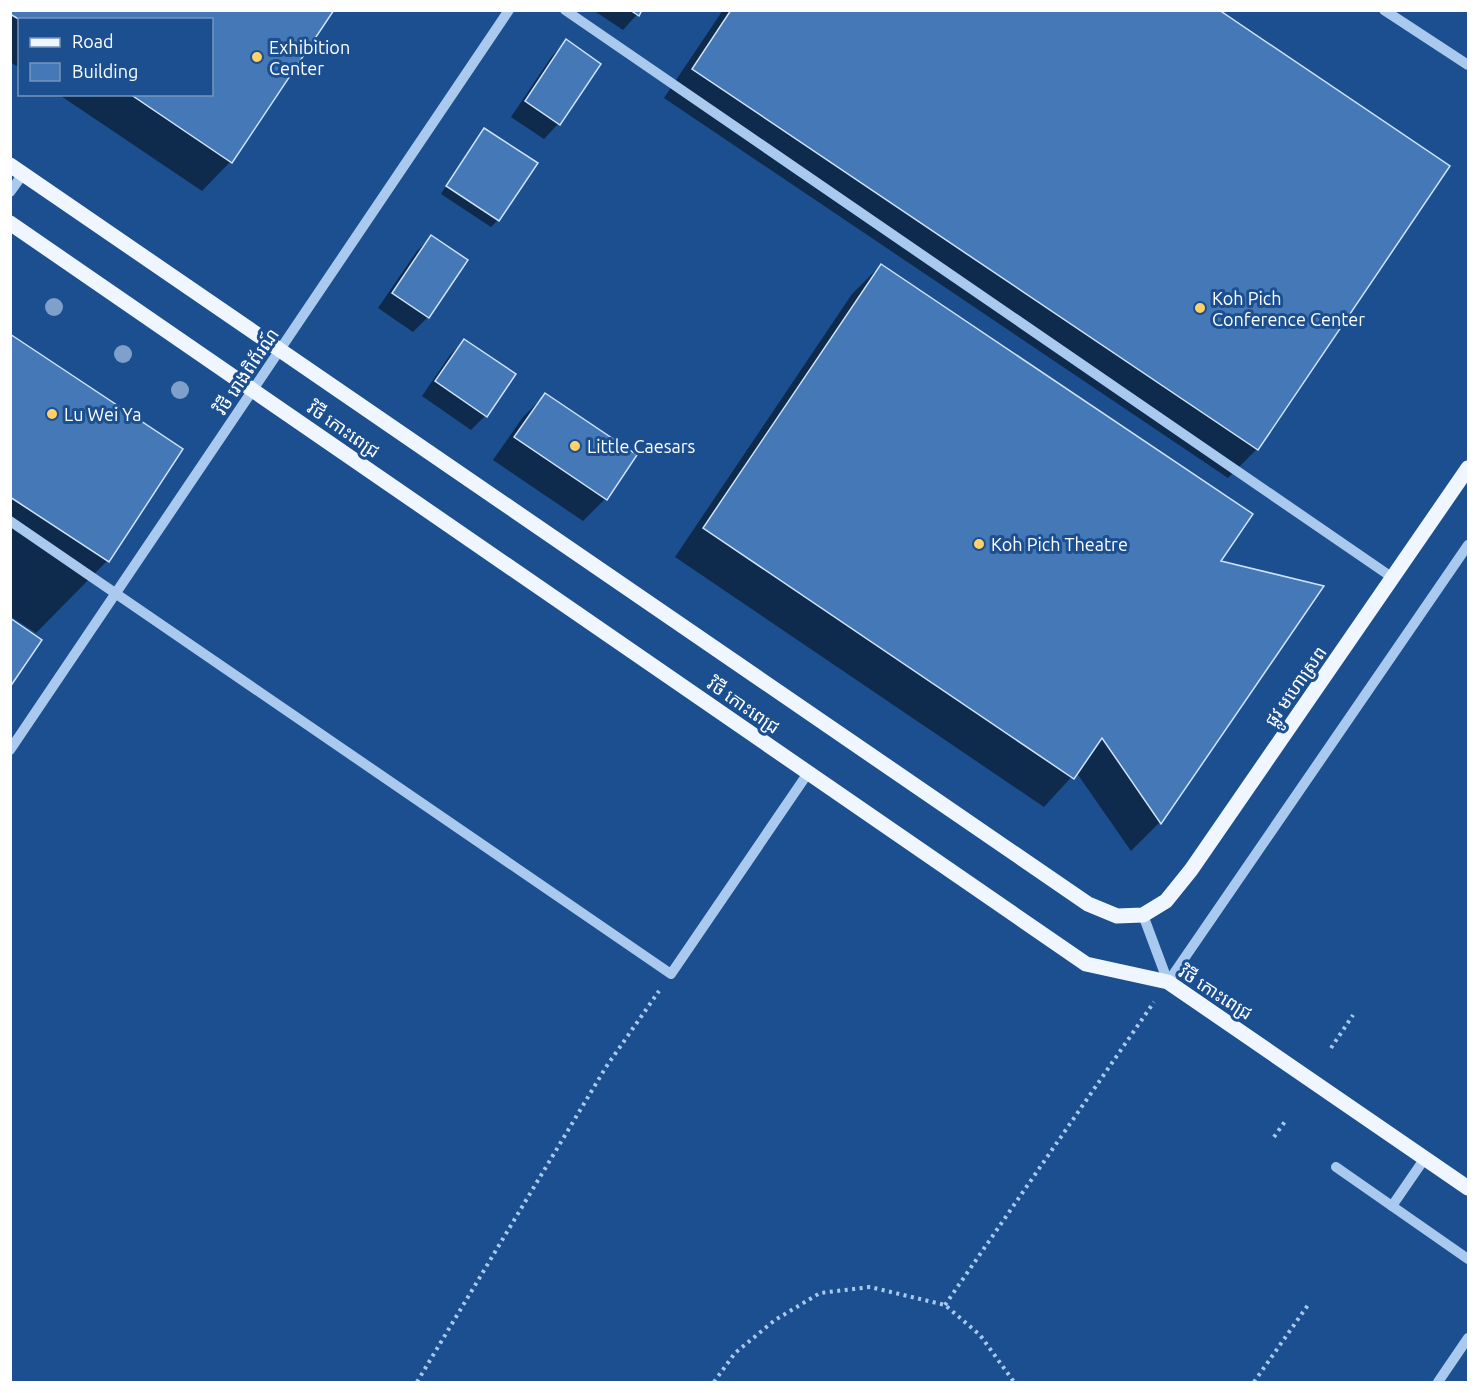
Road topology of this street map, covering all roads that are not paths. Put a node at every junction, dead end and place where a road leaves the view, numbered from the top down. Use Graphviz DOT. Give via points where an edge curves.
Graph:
graph roads {
  1 [pos="509,10"];
  2 [pos="565,10"];
  3 [pos="1384,10"];
  4 [pos="1468,65"];
  5 [pos="17,170"];
  6 [pos="10,192"];
  7 [pos="10,223"];
  8 [pos="280,350"];
  9 [pos="253,390"];
  10 [pos="1468,468"];
  11 [pos="10,521"];
  12 [pos="1468,545"];
  13 [pos="1393,578"];
  14 [pos="116,593"];
  15 [pos="10,750"];
  16 [pos="808,772"];
  17 [pos="1143,915"];
  18 [pos="1168,982"];
  19 [pos="1425,1158"];
  20 [pos="1336,1167"];
  21 [pos="1468,1188"];
  22 [pos="1392,1206"];
  23 [pos="1468,1259"];
  24 [pos="1468,1338"];
  25 [pos="1438,1383"];
  1 -- 8 [label="street, វិថី រោងពិព័រណ៍"];
  2 -- 13 [label="street"];
  3 -- 4 [label="street"];
  5 -- 6 [label="street"];
  5 -- 8 [label="main road, វិថី កោះពេជ្រ"];
  7 -- 9 [label="main road, វិថី កោះពេជ្រ"];
  8 -- 9 [label="street, វិថី រោងពិព័រណ៍"];
  8 -- 17 [label="main road, វិថី កោះពេជ្រ" via="1088,904 1117,916"];
  9 -- 14 [label="street, វិថី រោងពិព័រណ៍"];
  9 -- 16 [label="main road, វិថី កោះពេជ្រ"];
  10 -- 13 [label="main road, ផ្លូវ មហោស្រព"];
  11 -- 14 [label="street"];
  12 -- 18 [label="street"];
  13 -- 17 [label="main road, ផ្លូវ មហោស្រព" via="1191,870 1166,901"];
  14 -- 15 [label="street, វិថី រោងពិព័រណ៍"];
  14 -- 16 [label="street" via="671,974"];
  16 -- 18 [label="main road, វិថី កោះពេជ្រ" via="1086,964"];
  17 -- 18 [label="street"];
  18 -- 19 [label="main road, វិថី កោះពេជ្រ"];
  19 -- 21 [label="main road, វិថី កោះពេជ្រ"];
  19 -- 22 [label="street"];
  20 -- 22 [label="street"];
  22 -- 23 [label="street"];
  24 -- 25 [label="street"];
}
